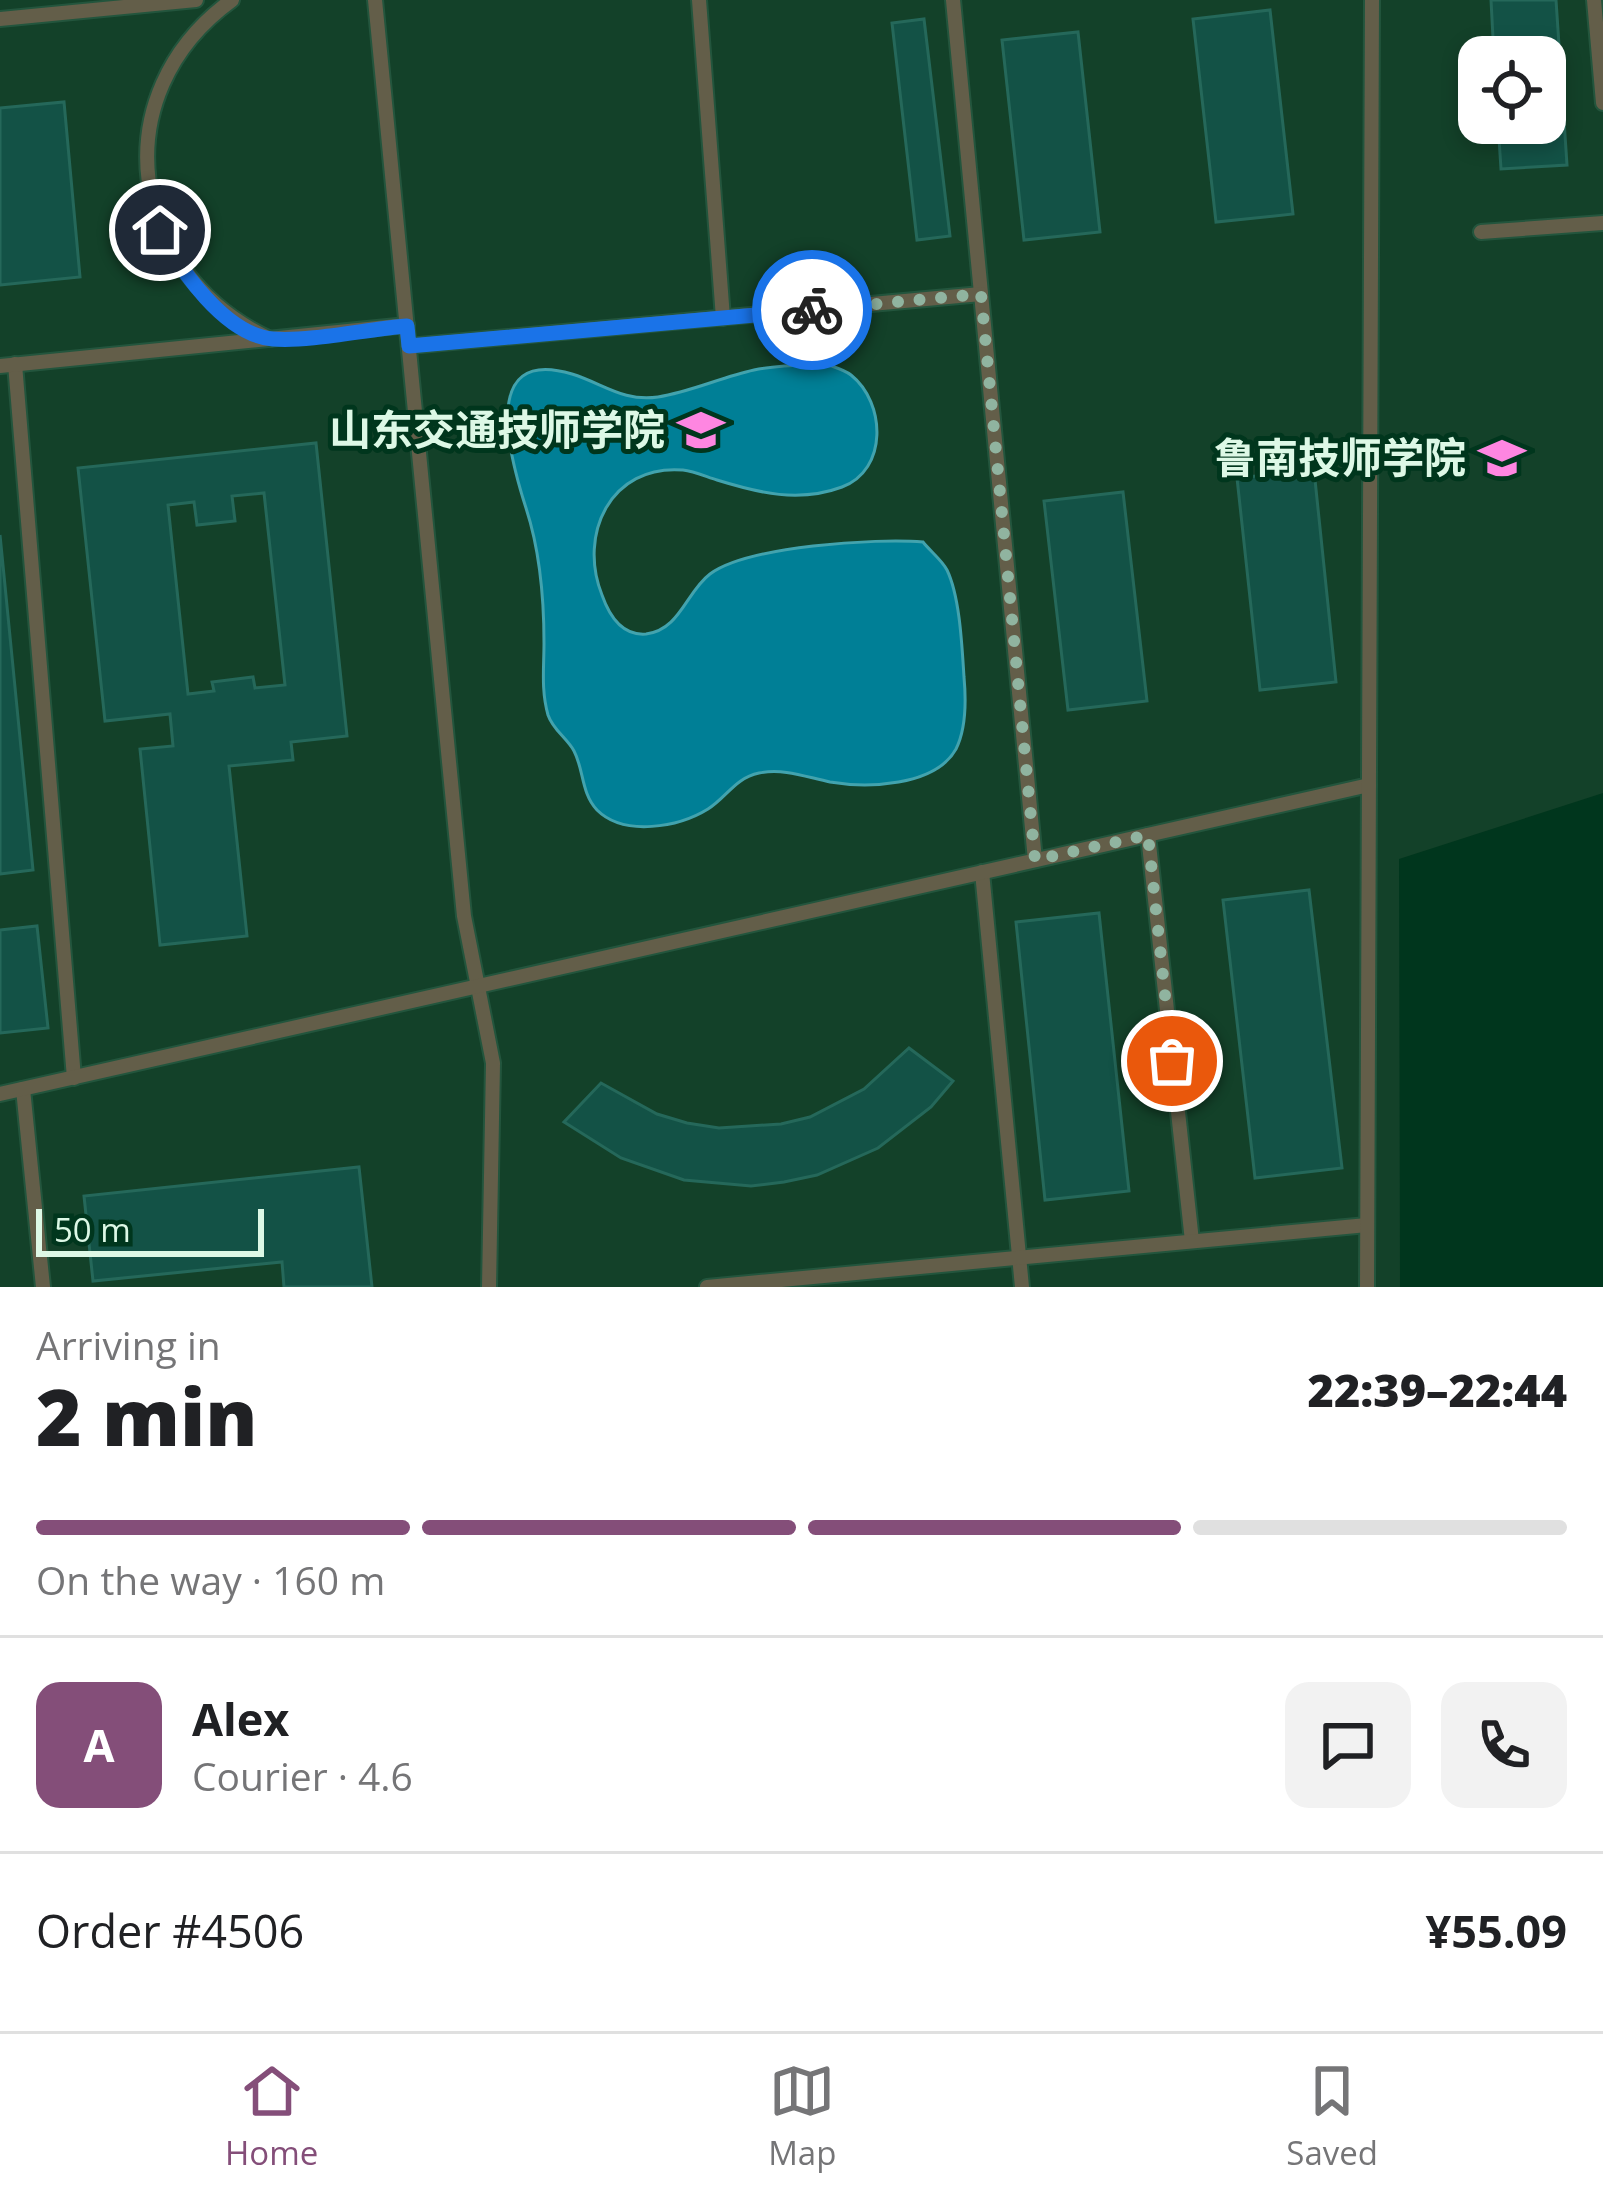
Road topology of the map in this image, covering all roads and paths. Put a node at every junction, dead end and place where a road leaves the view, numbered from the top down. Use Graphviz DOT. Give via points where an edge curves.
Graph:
graph roads {
  1 [pos="196,0"];
  2 [pos="232,0"];
  3 [pos="375,0"];
  4 [pos="699,0"];
  5 [pos="953,0"];
  6 [pos="1372,0"];
  7 [pos="1594,0"];
  8 [pos="42,8"];
  9 [pos="0,19"];
  10 [pos="1603,103"];
  11 [pos="1603,223"];
  12 [pos="1481,232"];
  13 [pos="981,294"];
  14 [pos="723,317"];
  15 [pos="407,326"];
  16 [pos="270,339"];
  17 [pos="409,346"];
  18 [pos="8,365"];
  19 [pos="1369,785"];
  20 [pos="1148,835"];
  21 [pos="1035,860"];
  22 [pos="982,872"];
  23 [pos="478,986"];
  24 [pos="74,1078"];
  25 [pos="23,1089"];
  26 [pos="0,1094"];
  27 [pos="1367,1225"];
  28 [pos="1192,1241"];
  29 [pos="1019,1257"];
  30 [pos="43,1287"];
  31 [pos="489,1287"];
  32 [pos="707,1287"];
  33 [pos="1022,1287"];
  34 [pos="1366,1287"];
  1 -- 8 [label="lane"];
  2 -- 16 [label="lane" via="197,30 167,74 150,125 148,178 160,230 186,276 224,313"];
  3 -- 15 [label="lane"];
  4 -- 14 [label="lane"];
  5 -- 13 [label="lane"];
  6 -- 19 [label="lane"];
  7 -- 10 [label="lane"];
  8 -- 9 [label="lane"];
  11 -- 12 [label="lane"];
  13 -- 14 [label="lane"];
  13 -- 21 [label="lane"];
  14 -- 17 [label="lane"];
  15 -- 16 [label="lane"];
  15 -- 17 [label="lane"];
  16 -- 18 [label="lane"];
  17 -- 23 [label="lane" via="464,916"];
  18 -- 24 [label="lane"];
  19 -- 20 [label="lane"];
  19 -- 27 [label="lane"];
  20 -- 21 [label="lane"];
  20 -- 28 [label="lane"];
  21 -- 22 [label="lane"];
  22 -- 23 [label="lane"];
  22 -- 29 [label="lane"];
  23 -- 24 [label="lane"];
  23 -- 31 [label="lane" via="493,1063"];
  24 -- 25 [label="lane"];
  25 -- 26 [label="lane"];
  25 -- 30 [label="lane"];
  27 -- 28 [label="lane"];
  27 -- 34 [label="lane"];
  28 -- 29 [label="lane"];
  29 -- 32 [label="lane"];
  29 -- 33 [label="lane"];
}
